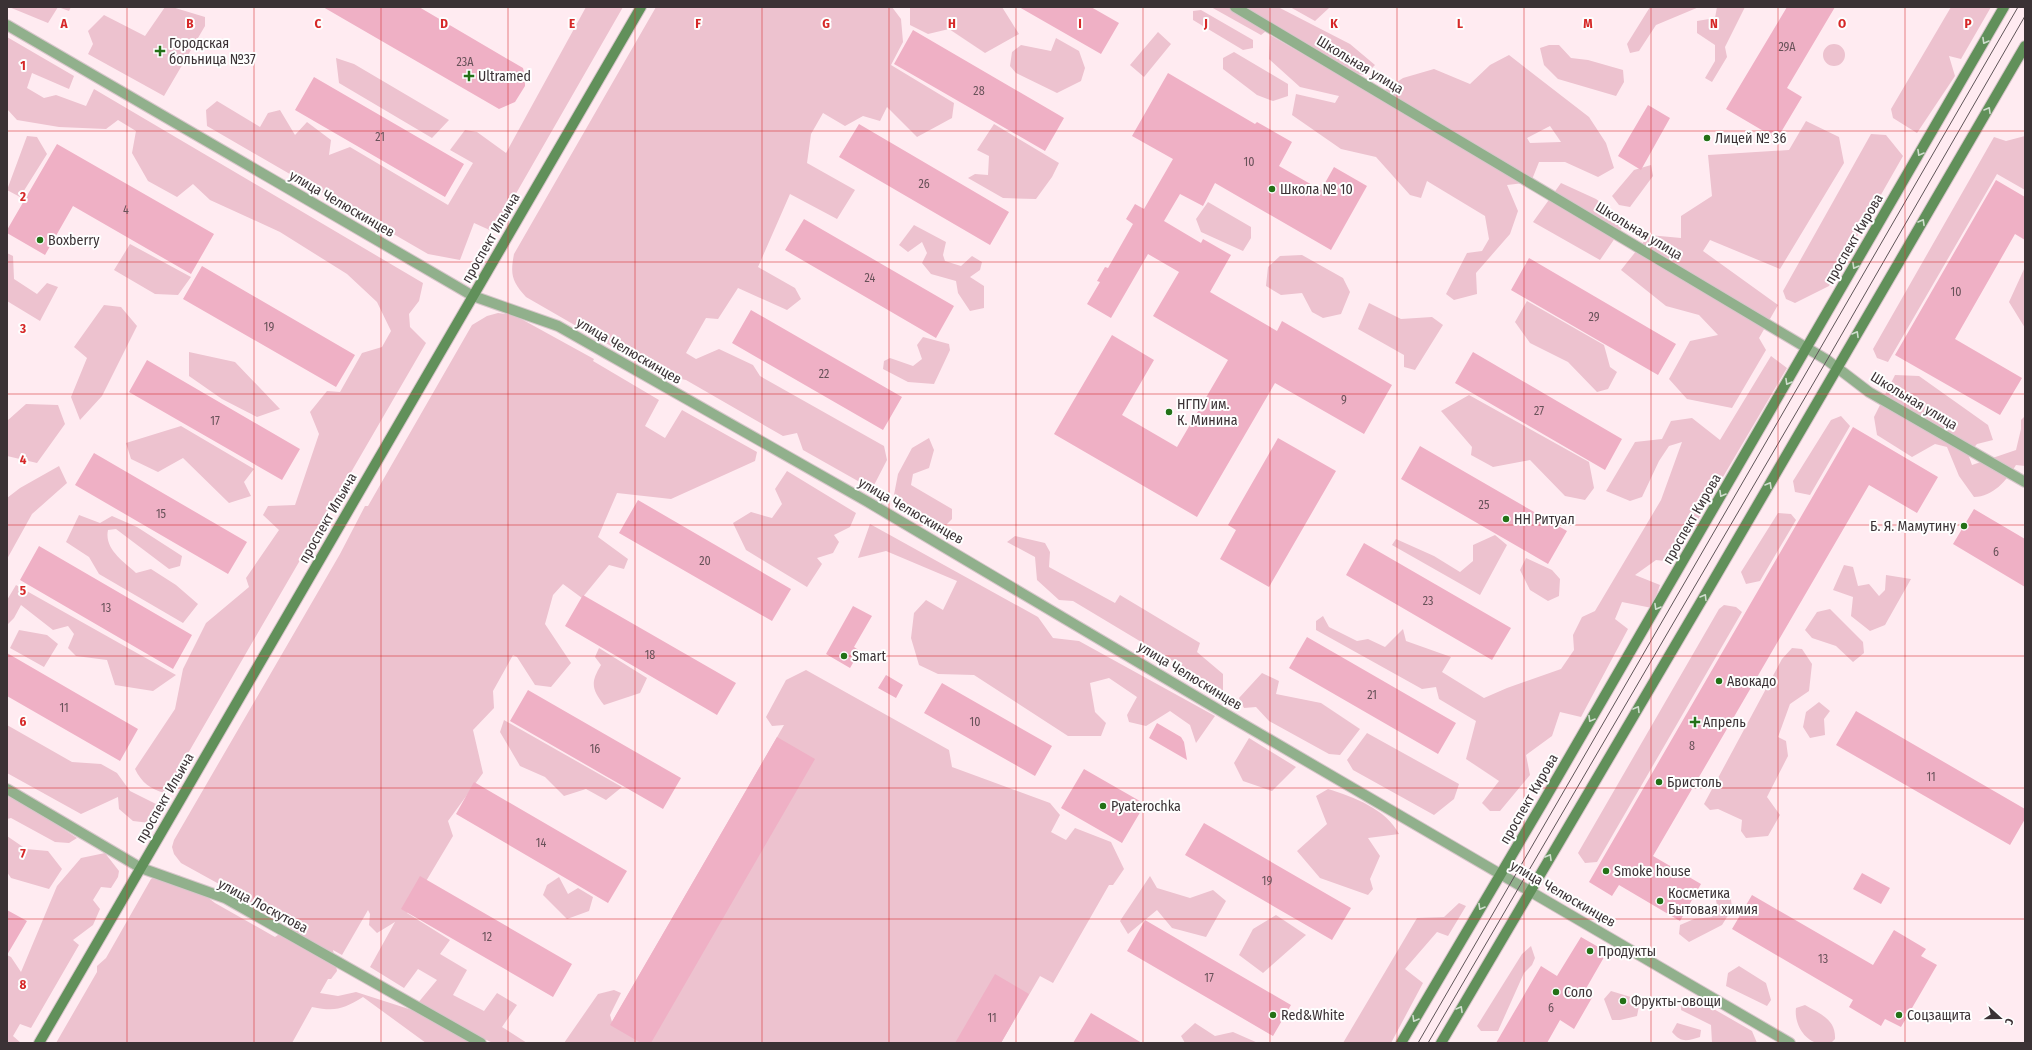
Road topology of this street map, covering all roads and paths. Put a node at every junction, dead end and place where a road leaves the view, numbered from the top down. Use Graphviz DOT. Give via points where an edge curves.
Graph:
graph roads {
  1 [pos="641,7"];
  2 [pos="1235,7"];
  3 [pos="2004,7"];
  4 [pos="7,25"];
  5 [pos="2025,46"];
  6 [pos="473,296"];
  7 [pos="1807,348"];
  8 [pos="1837,368"];
  9 [pos="2025,482"];
  10 [pos="7,789"];
  11 [pos="141,868"];
  12 [pos="1501,874"];
  13 [pos="1530,891"];
  14 [pos="39,1043"];
  15 [pos="481,1043"];
  16 [pos="1401,1043"];
  17 [pos="1441,1043"];
  18 [pos="1790,1043"];
  1 -- 6 [label="street, проспект Ильича"];
  2 -- 7 [label="street, Школьная улица"];
  3 -- 7 [label="street, проспект Кирова, one-way"];
  4 -- 6 [label="street, улица Челюскинцев"];
  8 -- 5 [label="street, one-way"];
  6 -- 11 [label="street, проспект Ильича"];
  6 -- 12 [label="street, улица Челюскинцев" via="558,326 874,505 1230,717"];
  7 -- 8 [label="street, Школьная улица"];
  7 -- 12 [label="street, проспект Кирова, one-way"];
  8 -- 9 [label="street, Школьная улица" via="1869,392"];
  13 -- 8 [label="street, one-way"];
  10 -- 11 [label="street, улица Лоскутова"];
  11 -- 14 [label="street, проспект Ильича"];
  11 -- 15 [label="street, улица Лоскутова" via="225,898"];
  12 -- 13 [label="street, улица Челюскинцев"];
  12 -- 16 [label="street, проспект Кирова, one-way"];
  17 -- 13 [label="street, one-way"];
  13 -- 18 [label="street, улица Челюскинцев"];
}
